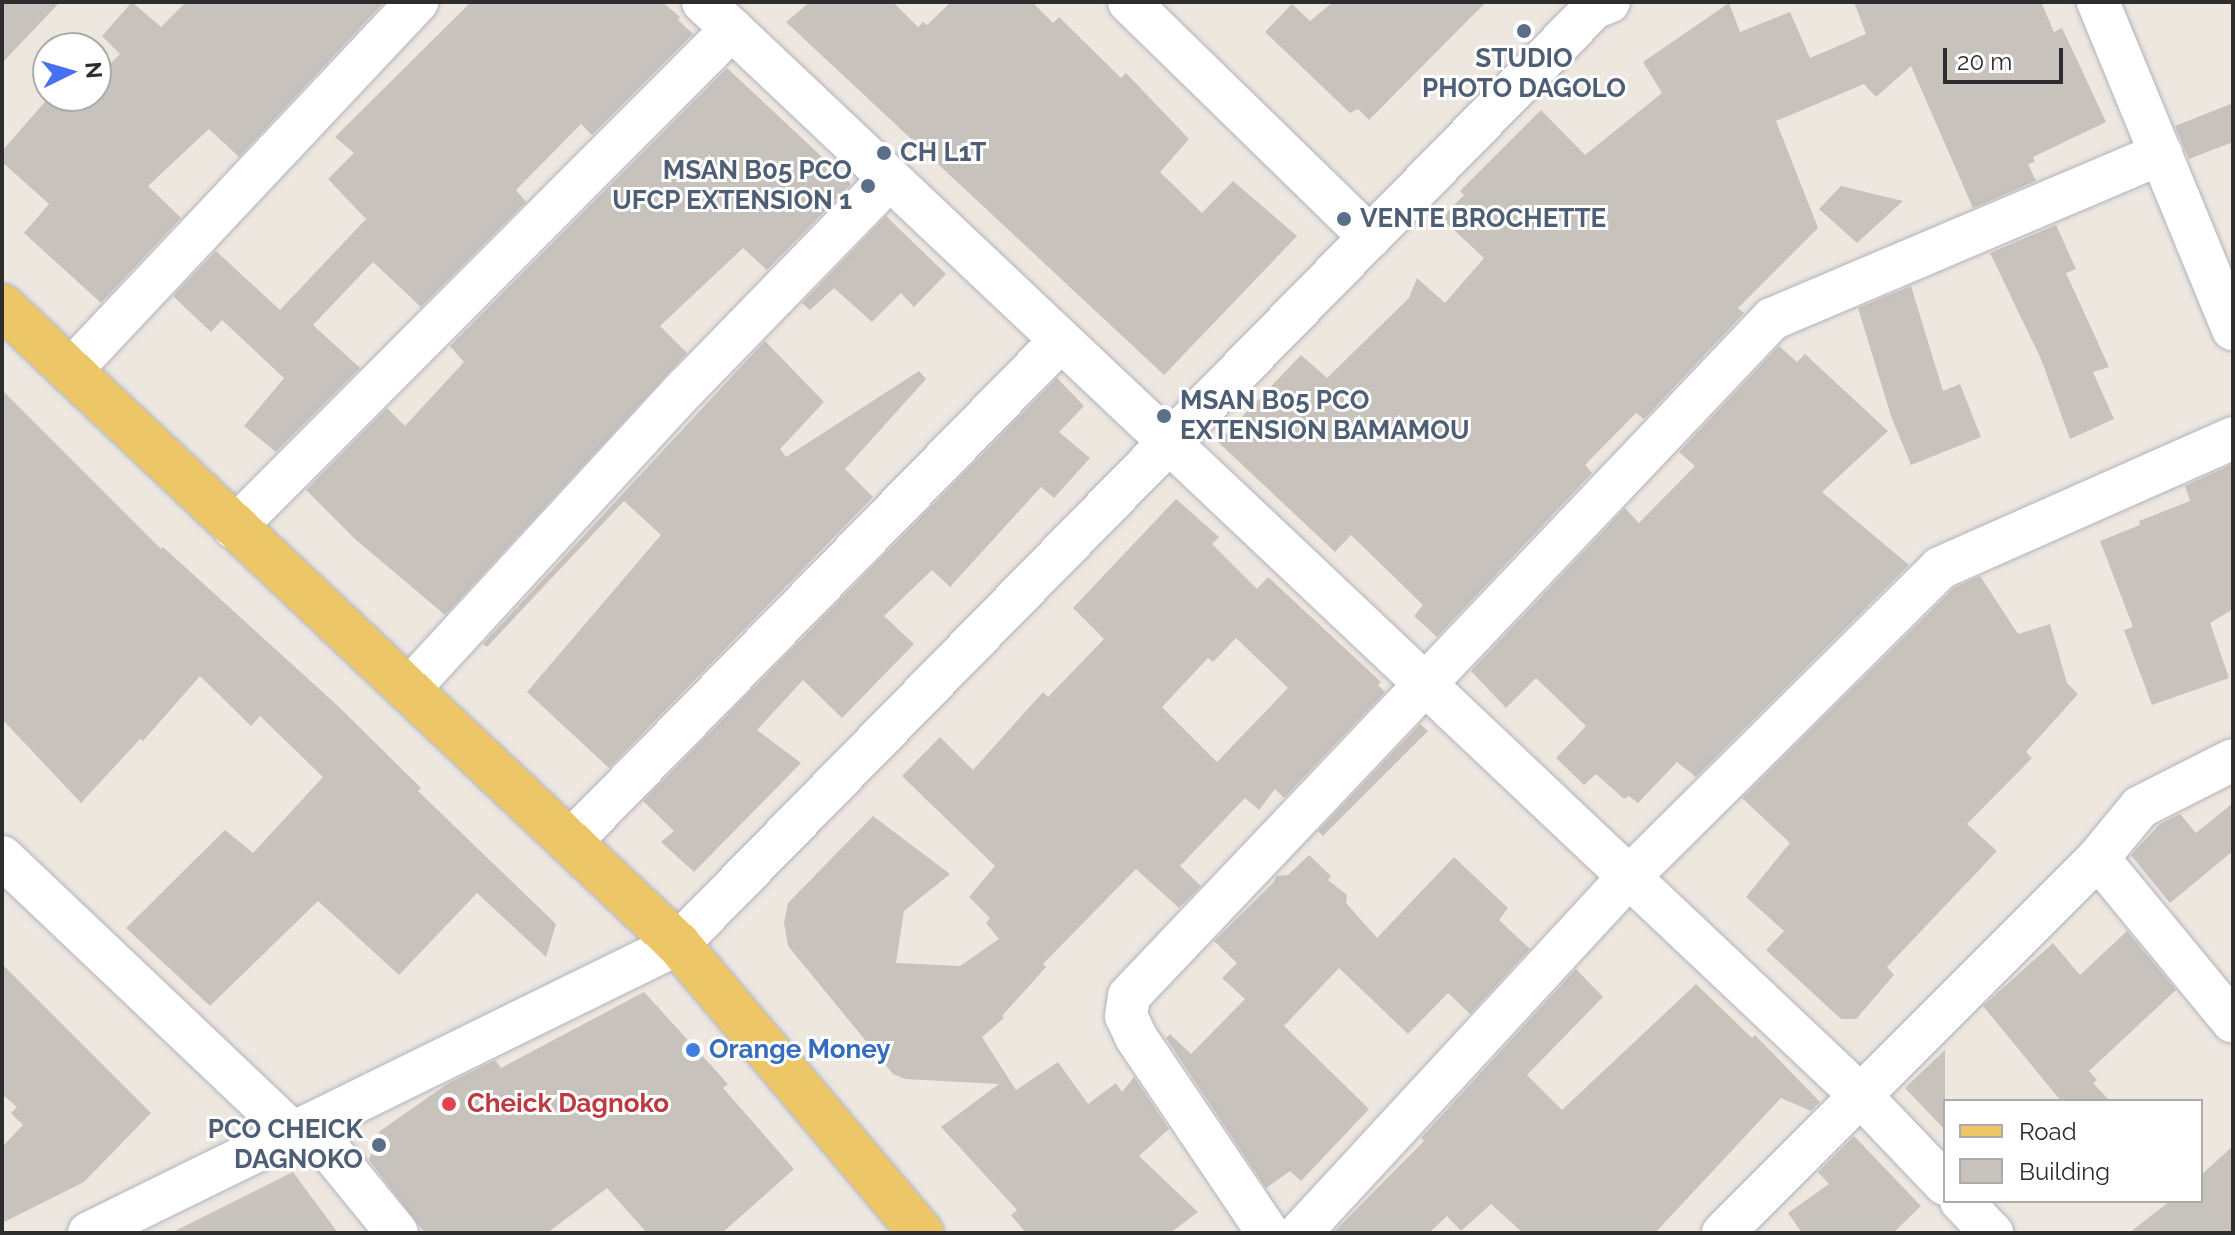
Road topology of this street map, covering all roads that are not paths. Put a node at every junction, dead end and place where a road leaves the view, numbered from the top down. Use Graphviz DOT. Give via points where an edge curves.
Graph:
graph roads {
  1 [pos="417,2"];
  2 [pos="1129,2"];
  3 [pos="2098,2"];
  4 [pos="1598,4"];
  5 [pos="718,16"];
  6 [pos="2161,154"];
  7 [pos="889,179"];
  8 [pos="1370,237"];
  9 [pos="2,306"];
  10 [pos="2233,329"];
  11 [pos="1061,340"];
  12 [pos="70,371"];
  13 [pos="2233,438"];
  14 [pos="1168,441"];
  15 [pos="234,528"];
  16 [pos="1423,683"];
  17 [pos="408,690"];
  18 [pos="2233,760"];
  19 [pos="570,842"];
  20 [pos="2,857"];
  21 [pos="2098,858"];
  22 [pos="1629,877"];
  23 [pos="678,944"];
  24 [pos="2233,1022"];
  25 [pos="1860,1095"];
  26 [pos="301,1129"];
  27 [pos="1943,1182"];
  28 [pos="1963,1203"];
  29 [pos="89,1233"];
  30 [pos="397,1233"];
  31 [pos="921,1233"];
  32 [pos="1268,1233"];
  33 [pos="1300,1233"];
  34 [pos="1723,1233"];
  35 [pos="1992,1233"];
  1 -- 12 [label="street"];
  2 -- 8 [label="street"];
  3 -- 6 [label="street"];
  4 -- 8 [label="street"];
  5 -- 7 [label="street"];
  5 -- 15 [label="street"];
  6 -- 10 [label="street"];
  6 -- 16 [label="street" via="1772,319"];
  7 -- 11 [label="street"];
  7 -- 17 [label="street" via="687,387"];
  8 -- 14 [label="street"];
  9 -- 12 [label="main road"];
  11 -- 14 [label="street"];
  11 -- 19 [label="street"];
  12 -- 15 [label="main road"];
  13 -- 22 [label="street" via="1940,568"];
  14 -- 16 [label="street"];
  14 -- 23 [label="street"];
  15 -- 17 [label="main road"];
  16 -- 22 [label="street"];
  16 -- 32 [label="street" via="1129,996 1126,1016 1136,1037"];
  17 -- 19 [label="main road"];
  18 -- 21 [label="street" via="2140,807"];
  19 -- 23 [label="main road"];
  20 -- 26 [label="street"];
  21 -- 24 [label="street"];
  21 -- 25 [label="street"];
  22 -- 25 [label="street"];
  22 -- 33 [label="street"];
  23 -- 26 [label="street"];
  23 -- 31 [label="main road"];
  25 -- 27 [label="street"];
  25 -- 34 [label="street"];
  26 -- 29 [label="street"];
  26 -- 30 [label="street"];
  28 -- 35 [label="street"];
}
